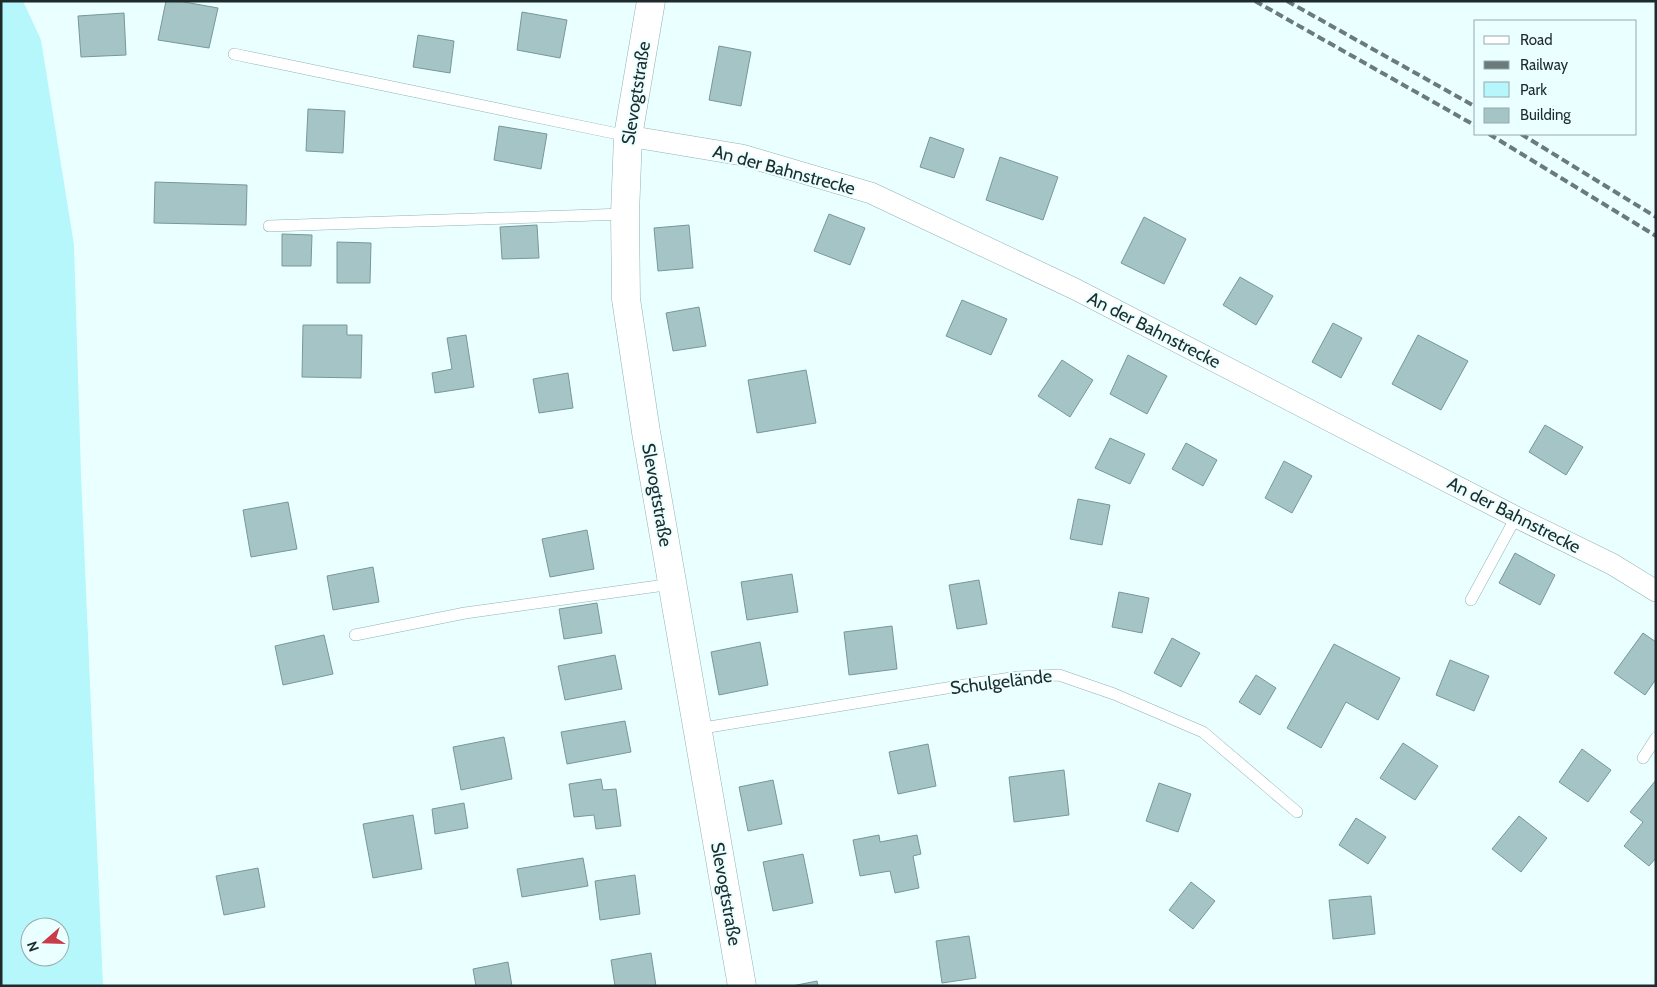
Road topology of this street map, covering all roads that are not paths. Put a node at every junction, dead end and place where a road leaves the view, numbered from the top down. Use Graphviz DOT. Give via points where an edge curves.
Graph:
graph roads {
  1 [pos="651,1"];
  2 [pos="234,54"];
  3 [pos="628,136"];
  4 [pos="625,214"];
  5 [pos="269,226"];
  6 [pos="1516,517"];
  7 [pos="672,584"];
  8 [pos="1656,591"];
  9 [pos="1471,600"];
  10 [pos="354,635"];
  11 [pos="697,729"];
  12 [pos="1656,738"];
  13 [pos="1643,758"];
  14 [pos="1297,812"];
  15 [pos="742,986"];
  1 -- 3 [label="street, Slevogtstraße"];
  2 -- 3 [label="lane"];
  3 -- 4 [label="street, Slevogtstraße"];
  3 -- 6 [label="street, An der Bahnstrecke" via="742,155 871,193 1075,289"];
  4 -- 5 [label="lane"];
  4 -- 7 [label="street, Slevogtstraße" via="626,299"];
  6 -- 8 [label="street, An der Bahnstrecke" via="1612,564"];
  6 -- 9 [label="lane"];
  7 -- 10 [label="lane" via="465,613"];
  7 -- 11 [label="street, Slevogtstraße"];
  11 -- 14 [label="lane, Schulgelände" via="977,683 1059,675 1114,694 1203,732"];
  11 -- 15 [label="street, Slevogtstraße"];
  12 -- 13 [label="lane"];
}
